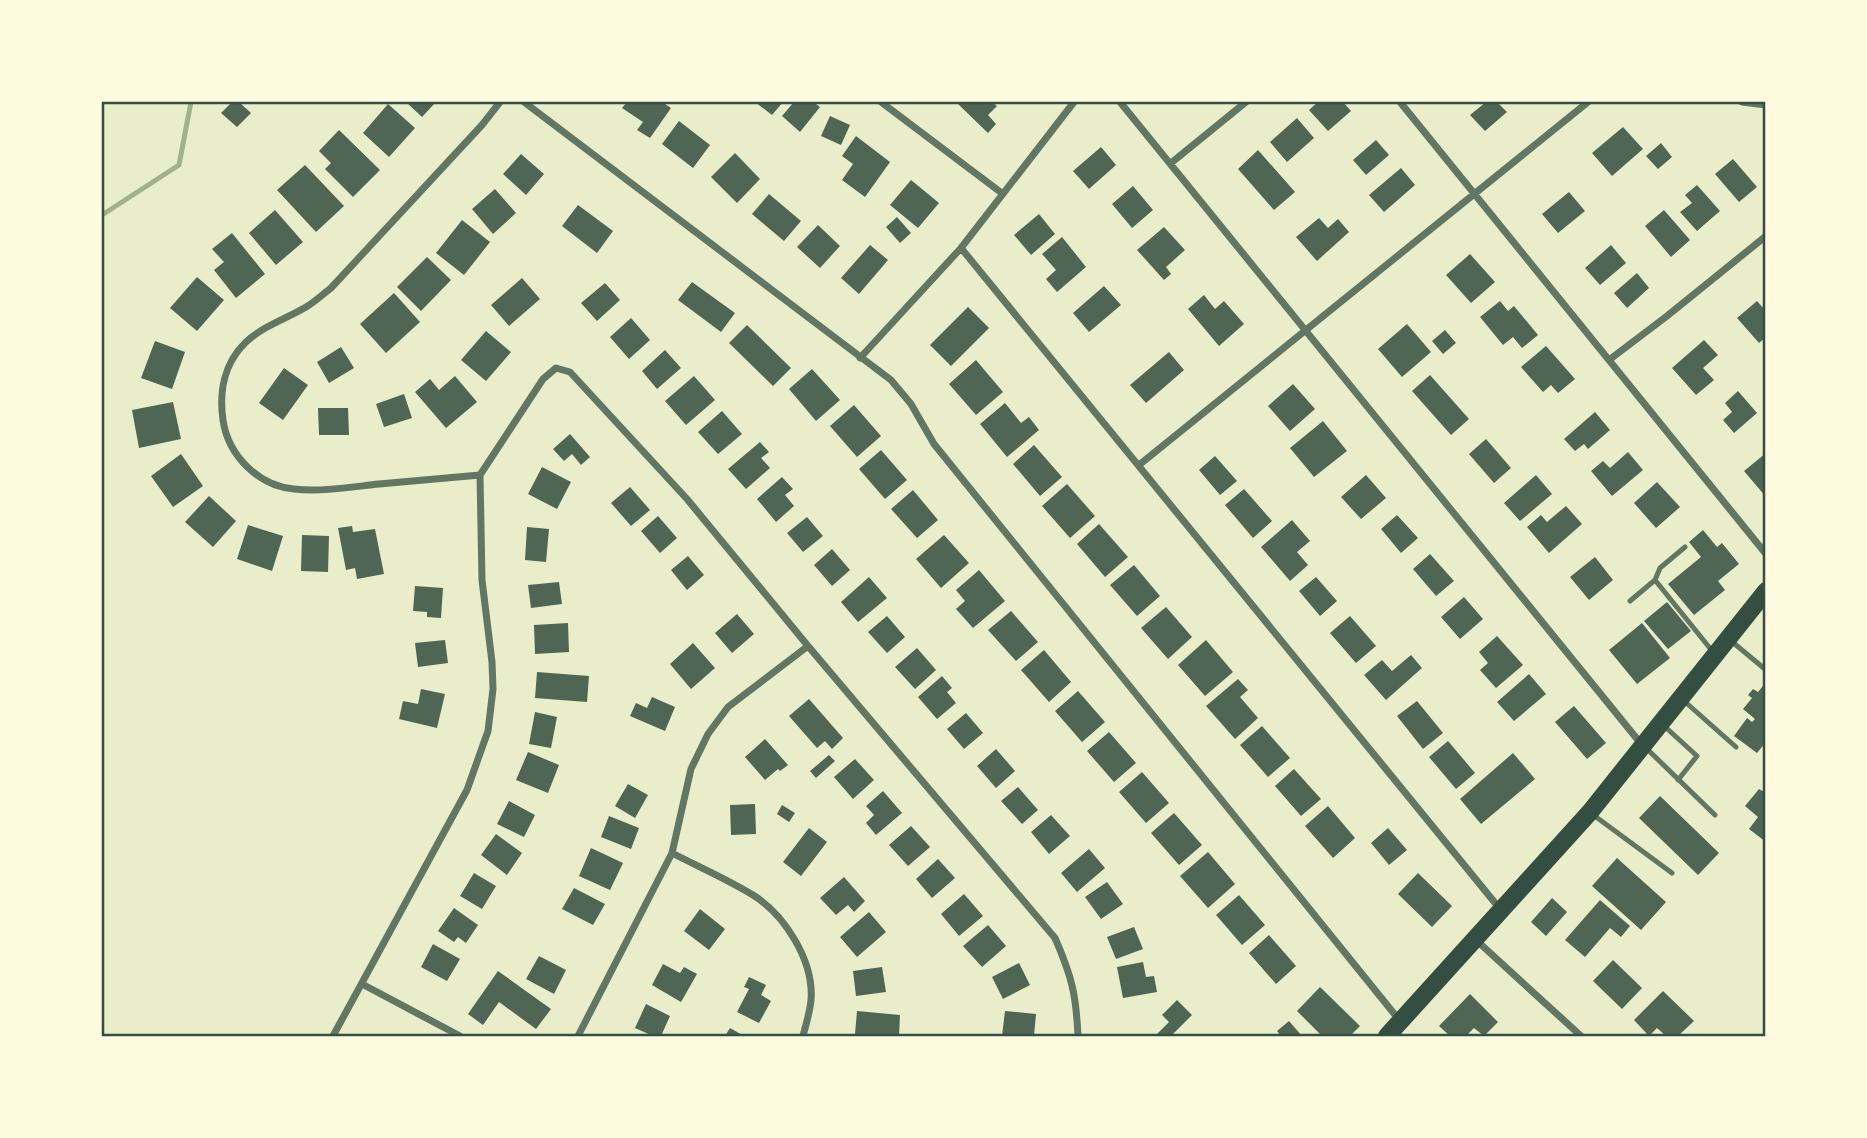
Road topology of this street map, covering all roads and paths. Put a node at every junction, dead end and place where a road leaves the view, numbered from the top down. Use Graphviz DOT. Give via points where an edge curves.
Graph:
graph roads {
  1 [pos="500,102"];
  2 [pos="524,102"];
  3 [pos="881,102"];
  4 [pos="1074,102"];
  5 [pos="1120,102"];
  6 [pos="1246,102"];
  7 [pos="1400,102"];
  8 [pos="1588,102"];
  9 [pos="1742,102"];
  10 [pos="1766,105"];
  11 [pos="1171,163"];
  12 [pos="1003,194"];
  13 [pos="1474,194"];
  14 [pos="1766,236"];
  15 [pos="961,248"];
  16 [pos="1306,330"];
  17 [pos="860,358"];
  18 [pos="1609,360"];
  19 [pos="1139,465"];
  20 [pos="480,475"];
  21 [pos="1685,547"];
  22 [pos="1766,554"];
  23 [pos="1655,580"];
  24 [pos="1766,591"];
  25 [pos="1630,601"];
  26 [pos="1728,638"];
  27 [pos="808,646"];
  28 [pos="1715,654"];
  29 [pos="1766,670"];
  30 [pos="1680,698"];
  31 [pos="1660,722"];
  32 [pos="1642,745"];
  33 [pos="1736,747"];
  34 [pos="1678,780"];
  35 [pos="1590,812"];
  36 [pos="1715,815"];
  37 [pos="672,853"];
  38 [pos="1672,873"];
  39 [pos="1501,911"];
  40 [pos="1475,940"];
  41 [pos="362,984"];
  42 [pos="1400,1021"];
  43 [pos="333,1037"];
  44 [pos="460,1037"];
  45 [pos="578,1037"];
  46 [pos="803,1037"];
  47 [pos="1078,1037"];
  48 [pos="1387,1037"];
  49 [pos="1581,1037"];
  1 -- 20 [label="street" via="331,288 246,342 230,362 221,402 225,434 236,454 261,478 291,489"];
  2 -- 17 [label="street"];
  3 -- 12 [label="street"];
  4 -- 12 [label="street"];
  5 -- 11 [label="street"];
  6 -- 11 [label="street"];
  7 -- 13 [label="street"];
  8 -- 13 [label="street"];
  9 -- 10 [label="street"];
  11 -- 16 [label="street"];
  12 -- 15 [label="street"];
  13 -- 16 [label="street"];
  13 -- 18 [label="street"];
  14 -- 18 [label="street"];
  15 -- 17 [label="street"];
  15 -- 19 [label="street"];
  16 -- 19 [label="street"];
  16 -- 32 [label="street"];
  17 -- 42 [label="street" via="891,380 911,404 943,454"];
  18 -- 22 [label="street"];
  19 -- 39 [label="street"];
  20 -- 27 [label="street" via="543,379 556,368 570,372 687,499"];
  20 -- 41 [label="street" via="482,580 492,662 488,731 467,790"];
  21 -- 23 [label="lane" via="1660,568"];
  23 -- 25 [label="lane"];
  23 -- 28 [label="lane"];
  24 -- 26 [label="main road"];
  26 -- 28 [label="main road"];
  26 -- 29 [label="lane"];
  27 -- 37 [label="street" via="728,707 708,734 691,769"];
  27 -- 47 [label="street" via="1055,938 1076,996"];
  28 -- 30 [label="main road"];
  30 -- 31 [label="main road"];
  30 -- 33 [label="lane"];
  31 -- 32 [label="main road"];
  31 -- 34 [label="lane" via="1697,756"];
  32 -- 34 [label="lane"];
  32 -- 35 [label="main road"];
  34 -- 36 [label="lane"];
  35 -- 38 [label="lane"];
  35 -- 39 [label="main road"];
  37 -- 45 [label="street"];
  37 -- 46 [label="street" via="755,896 790,930 810,981"];
  39 -- 40 [label="main road"];
  40 -- 42 [label="main road"];
  40 -- 49 [label="street"];
  41 -- 43 [label="street"];
  41 -- 44 [label="street"];
  42 -- 48 [label="main road"];
}
